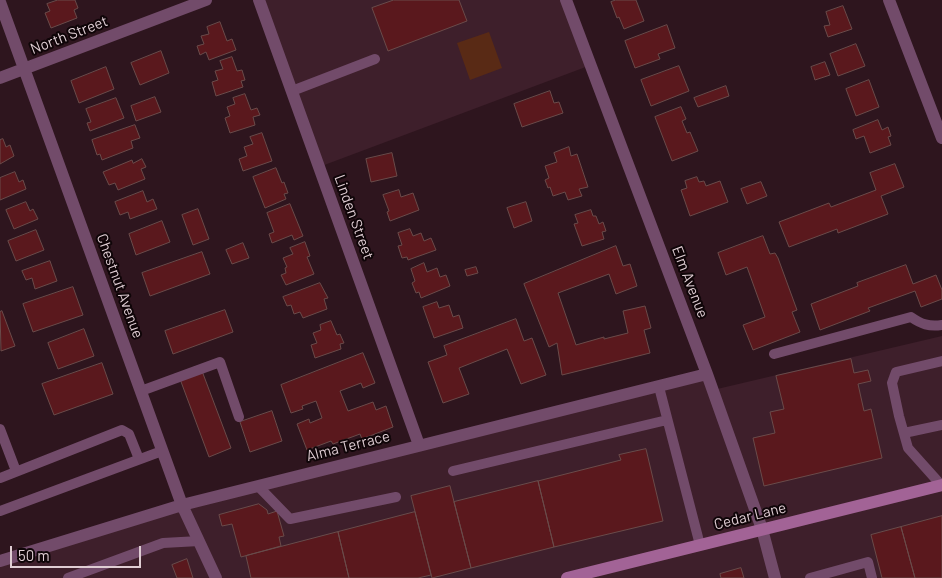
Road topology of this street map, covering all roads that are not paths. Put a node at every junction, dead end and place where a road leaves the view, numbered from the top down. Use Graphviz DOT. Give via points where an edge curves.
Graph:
graph roads {
  1 [pos="206,0"];
  2 [pos="259,0"];
  3 [pos="566,0"];
  4 [pos="889,0"];
  5 [pos="0,2"];
  6 [pos="375,59"];
  7 [pos="25,69"];
  8 [pos="0,78"];
  9 [pos="292,91"];
  10 [pos="942,138"];
  11 [pos="942,325"];
  12 [pos="774,354"];
  13 [pos="942,361"];
  14 [pos="708,374"];
  15 [pos="659,386"];
  16 [pos="141,391"];
  17 [pos="239,417"];
  18 [pos="667,420"];
  19 [pos="942,425"];
  20 [pos="0,429"];
  21 [pos="904,433"];
  22 [pos="418,445"];
  23 [pos="162,451"];
  24 [pos="139,459"];
  25 [pos="16,471"];
  26 [pos="453,471"];
  27 [pos="0,478"];
  28 [pos="942,485"];
  29 [pos="258,486"];
  30 [pos="396,497"];
  31 [pos="182,505"];
  32 [pos="0,510"];
  33 [pos="762,529"];
  34 [pos="199,541"];
  35 [pos="700,545"];
  36 [pos="0,561"];
  37 [pos="68,578"];
  38 [pos="216,578"];
  39 [pos="567,578"];
  40 [pos="775,578"];
  41 [pos="810,578"];
  42 [pos="872,578"];
  1 -- 7 [label="street, North Street"];
  2 -- 9 [label="street, Linden Street"];
  3 -- 14 [label="street, Elm Avenue"];
  4 -- 10 [label="street"];
  5 -- 7 [label="street, Chestnut Avenue"];
  6 -- 9 [label="lane"];
  7 -- 8 [label="street, North Street"];
  7 -- 16 [label="street, Chestnut Avenue"];
  9 -- 22 [label="street, Linden Street"];
  11 -- 12 [label="lane" via="926,325 910,317"];
  13 -- 21 [label="lane" via="896,372 892,382"];
  14 -- 15 [label="street, Alma Terrace"];
  14 -- 33 [label="street, Elm Avenue"];
  15 -- 18 [label="lane"];
  15 -- 22 [label="street, Alma Terrace"];
  16 -- 17 [label="lane" via="220,362"];
  16 -- 23 [label="street, Chestnut Avenue"];
  18 -- 26 [label="lane"];
  18 -- 35 [label="lane"];
  19 -- 21 [label="lane"];
  20 -- 25 [label="lane"];
  21 -- 28 [label="lane" via="908,448"];
  22 -- 29 [label="street, Alma Terrace"];
  23 -- 24 [label="lane"];
  23 -- 31 [label="street, Chestnut Avenue"];
  24 -- 25 [label="lane" via="129,434 122,430"];
  24 -- 32 [label="lane"];
  25 -- 27 [label="lane"];
  28 -- 33 [label="main road, Cedar Lane"];
  29 -- 30 [label="lane" via="290,519"];
  29 -- 31 [label="street, Alma Terrace"];
  31 -- 34 [label="street, Chestnut Avenue"];
  31 -- 36 [label="street, Alma Terrace"];
  33 -- 35 [label="main road, Cedar Lane"];
  33 -- 40 [label="street, Elm Avenue"];
  34 -- 37 [label="lane" via="163,543"];
  34 -- 38 [label="street, Chestnut Avenue"];
  35 -- 39 [label="main road, Cedar Lane"];
  41 -- 42 [label="lane" via="868,562"];
}
